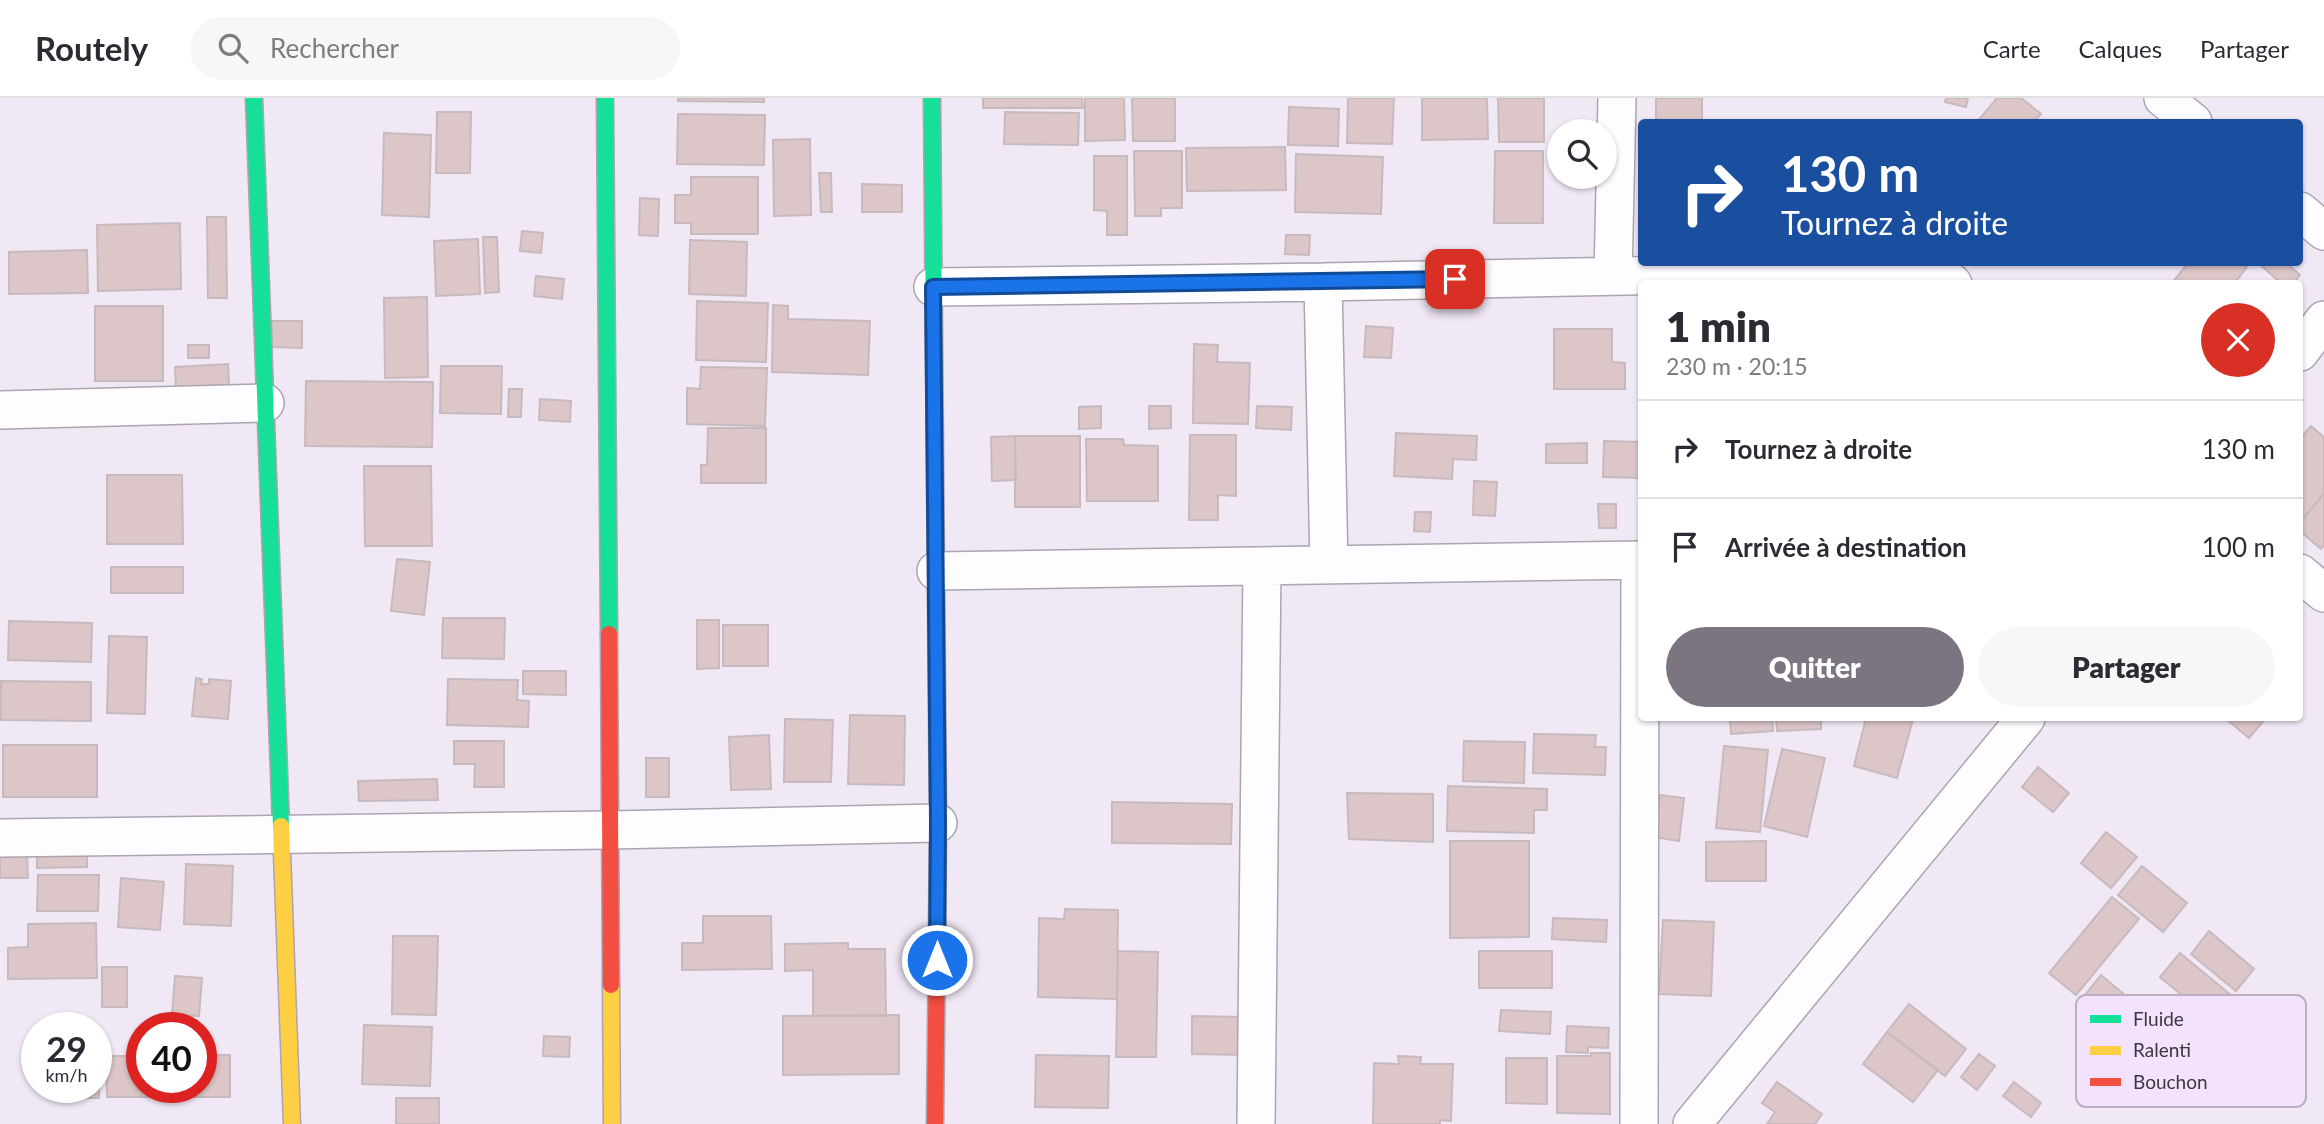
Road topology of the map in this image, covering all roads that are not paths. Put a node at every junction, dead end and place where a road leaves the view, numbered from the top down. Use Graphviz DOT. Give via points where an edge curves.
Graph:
graph roads {
  1 [pos="254,98"];
  2 [pos="605,98"];
  3 [pos="932,98"];
  4 [pos="1617,98"];
  5 [pos="2163,98"];
  6 [pos="2189,119"];
  7 [pos="2303,214"];
  8 [pos="2324,231"];
  9 [pos="1613,276"];
  10 [pos="1949,280"];
  11 [pos="1323,282"];
  12 [pos="933,287"];
  13 [pos="2324,320"];
  14 [pos="2303,348"];
  15 [pos="265,403"];
  16 [pos="0,410"];
  17 [pos="1638,560"];
  18 [pos="1329,565"];
  19 [pos="1262,566"];
  20 [pos="936,571"];
  21 [pos="2303,576"];
  22 [pos="2324,593"];
  23 [pos="1640,721"];
  24 [pos="2024,721"];
  25 [pos="938,822"];
  26 [pos="610,830"];
  27 [pos="282,835"];
  28 [pos="0,838"];
  29 [pos="292,1124"];
  30 [pos="612,1124"];
  31 [pos="935,1124"];
  32 [pos="1256,1124"];
  33 [pos="1639,1124"];
  34 [pos="1692,1124"];
  1 -- 15 [label="street"];
  2 -- 26 [label="street"];
  3 -- 12 [label="street"];
  4 -- 9 [label="street"];
  5 -- 6 [label="street"];
  7 -- 8 [label="street"];
  9 -- 10 [label="street" via="1937,270"];
  9 -- 11 [label="street"];
  11 -- 12 [label="street"];
  11 -- 18 [label="street"];
  12 -- 20 [label="street"];
  13 -- 14 [label="street"];
  15 -- 16 [label="street"];
  15 -- 27 [label="street"];
  17 -- 18 [label="street"];
  18 -- 19 [label="street"];
  19 -- 20 [label="street"];
  19 -- 32 [label="street"];
  20 -- 25 [label="street"];
  21 -- 22 [label="street"];
  23 -- 33 [label="street"];
  24 -- 34 [label="street"];
  25 -- 26 [label="street"];
  25 -- 31 [label="street"];
  26 -- 27 [label="street"];
  26 -- 30 [label="street"];
  27 -- 28 [label="street"];
  27 -- 29 [label="street"];
}
